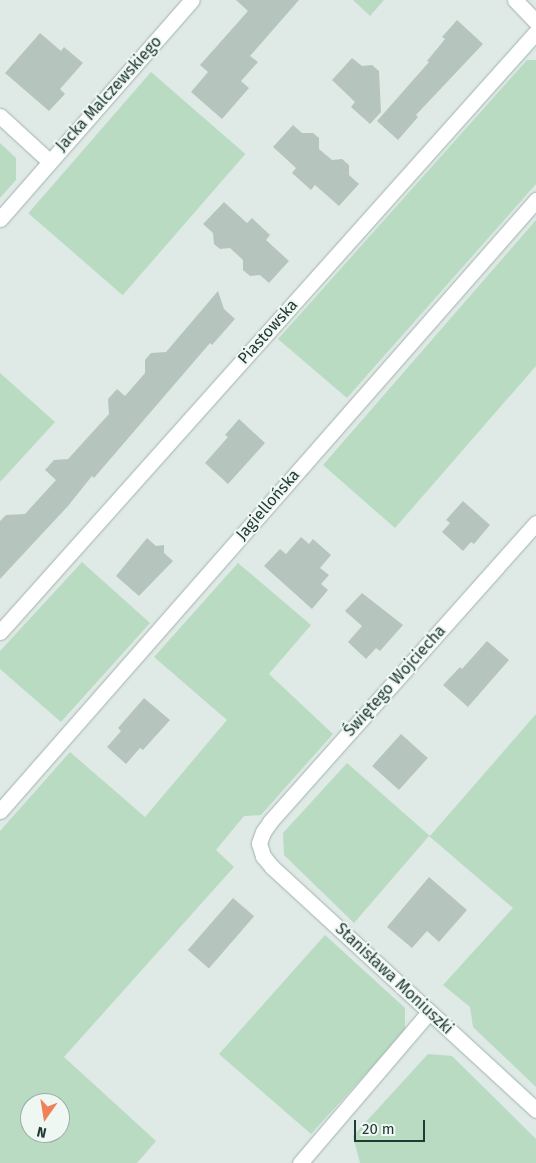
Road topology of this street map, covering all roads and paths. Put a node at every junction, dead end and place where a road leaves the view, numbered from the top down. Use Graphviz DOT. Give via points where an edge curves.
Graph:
graph roads {
  1 [pos="192,0"];
  2 [pos="515,0"];
  3 [pos="536,22"];
  4 [pos="536,32"];
  5 [pos="0,116"];
  6 [pos="49,161"];
  7 [pos="536,200"];
  8 [pos="0,219"];
  9 [pos="536,523"];
  10 [pos="0,632"];
  11 [pos="0,811"];
  12 [pos="259,843"];
  13 [pos="429,1012"];
  14 [pos="536,1110"];
  15 [pos="300,1163"];
  1 -- 6 [label="street, Jacka Malczewskiego"];
  2 -- 3 [label="street"];
  4 -- 10 [label="street, Piastowska"];
  5 -- 6 [label="street, Jacka Malczewskiego"];
  6 -- 8 [label="street"];
  7 -- 11 [label="street, Jagiellońska"];
  9 -- 12 [label="street, Świętego Wojciecha" via="270,822"];
  12 -- 13 [label="street, Stanisława Moniuszki" via="262,856 272,866"];
  13 -- 14 [label="street, Stanisława Moniuszki"];
  13 -- 15 [label="street"];
}
